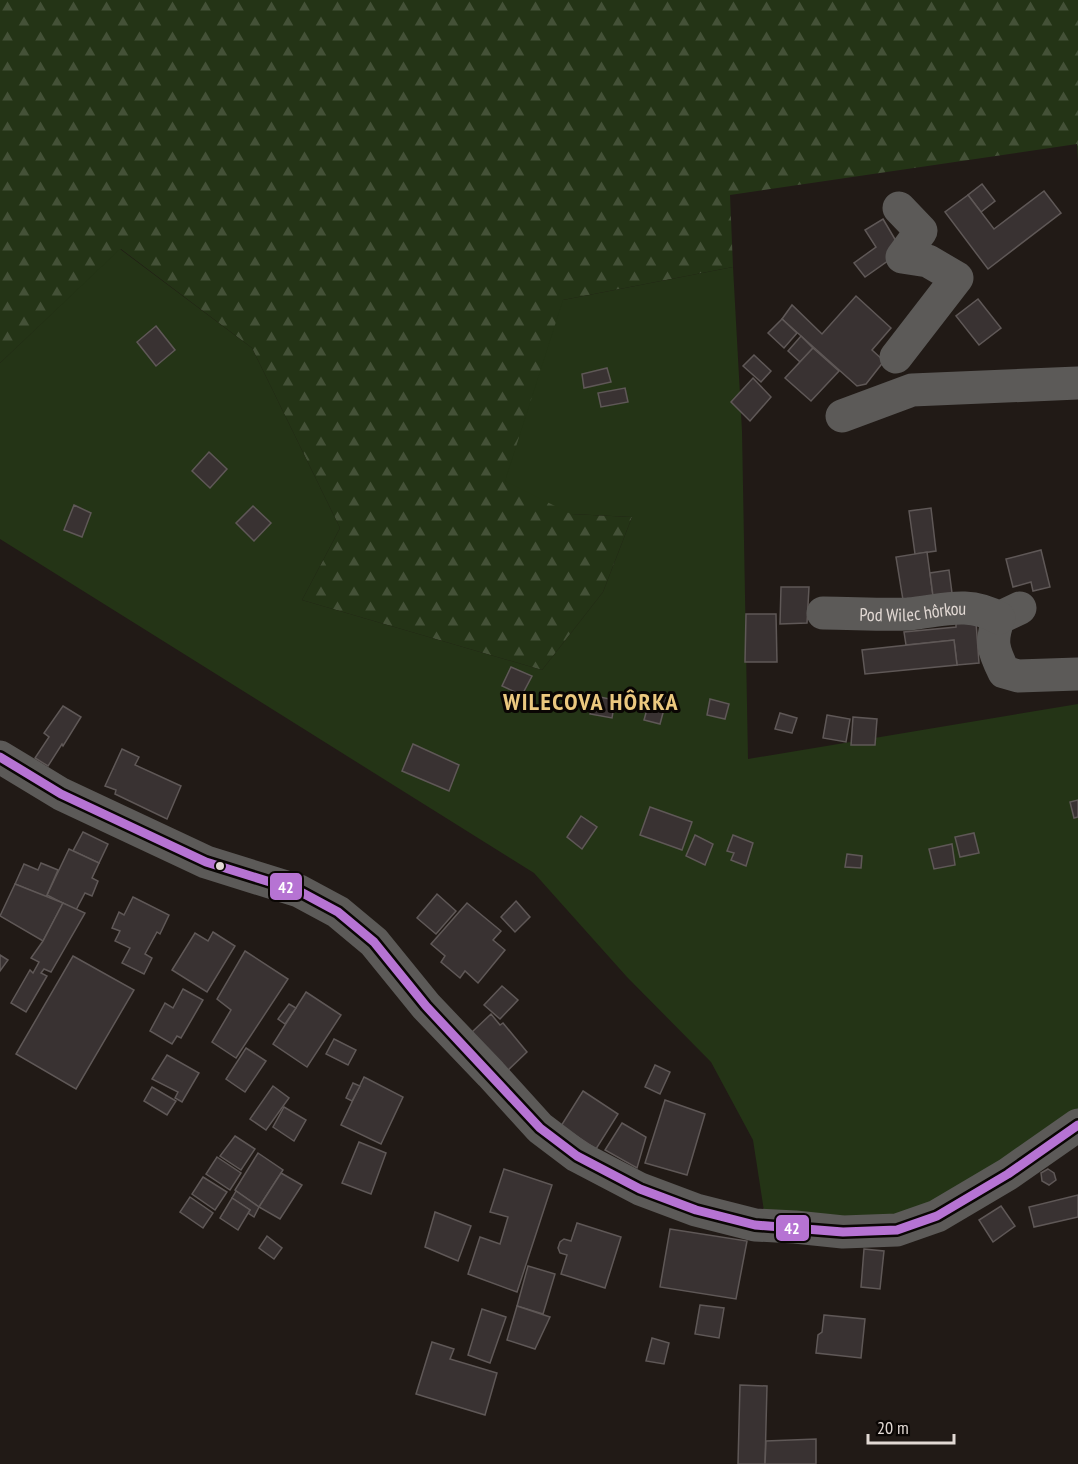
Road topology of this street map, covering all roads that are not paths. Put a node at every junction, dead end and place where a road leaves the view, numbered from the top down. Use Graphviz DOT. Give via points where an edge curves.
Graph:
graph roads {
  1 [pos="899,208"];
  2 [pos="896,357"];
  3 [pos="1078,383"];
  4 [pos="912,390"];
  5 [pos="823,613"];
  6 [pos="1078,674"];
  7 [pos="0,757"];
  8 [pos="1078,1125"];
  1 -- 2 [label="street" via="921,231 902,257 928,261 957,278"];
  2 -- 4 [label="street"];
  2 -- 4 [label="street" via="842,416"];
  3 -- 4 [label="street"];
  5 -- 6 [label="street, Pod Wilec hôrkou" via="908,614 957,607 1010,613 993,635 994,654 1004,672 1018,676"];
  7 -- 8 [label="street" via="61,794 186,853 299,891 338,912 374,942 426,1006 540,1128 577,1156 640,1189 696,1209 755,1225 843,1232 897,1230 938,1216"];
}
